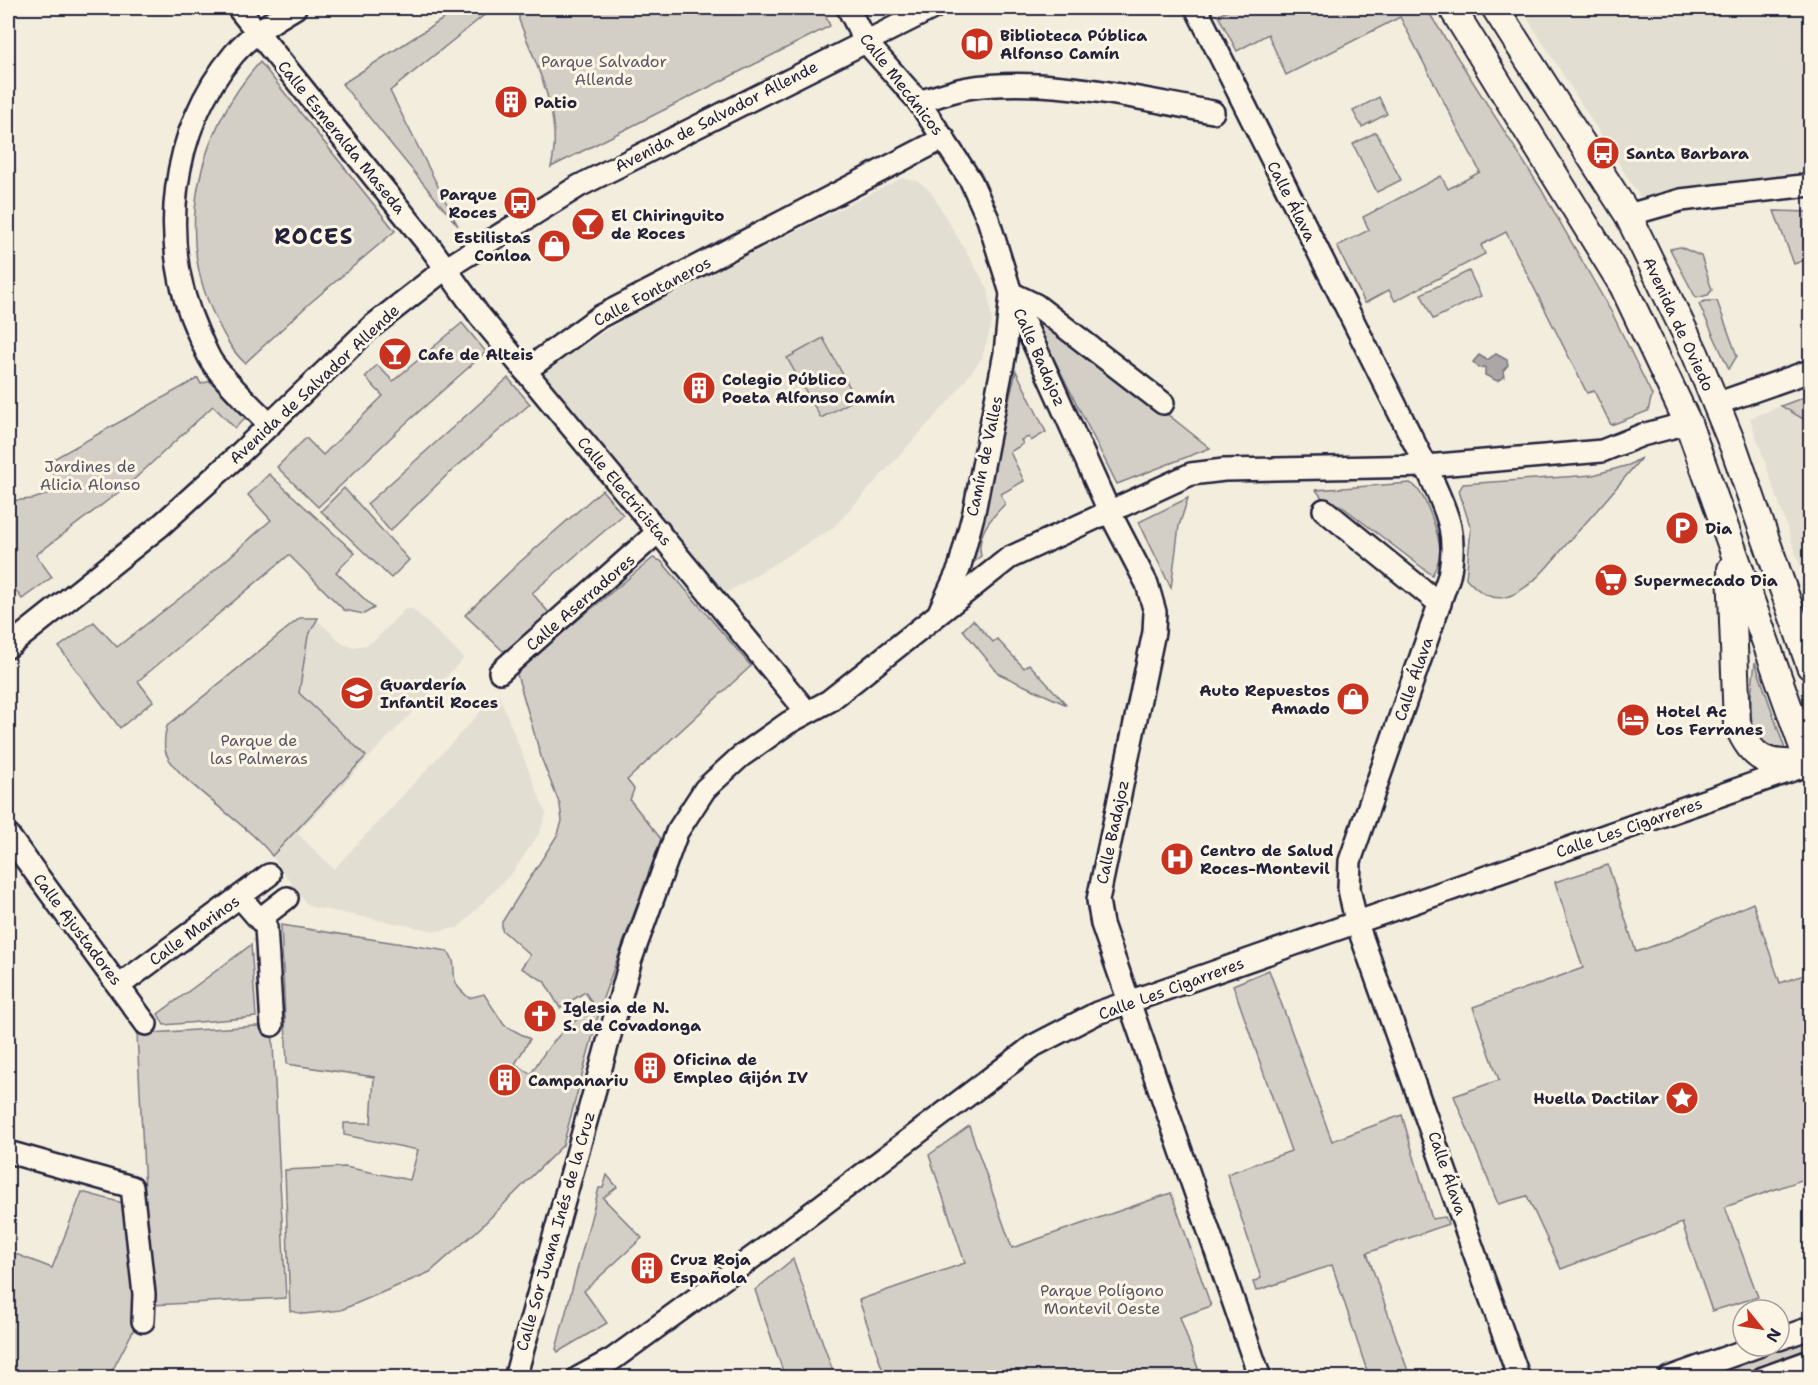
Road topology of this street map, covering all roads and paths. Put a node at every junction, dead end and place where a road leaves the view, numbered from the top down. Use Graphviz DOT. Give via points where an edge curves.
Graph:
graph roads {
  1 [pos="238,8"];
  2 [pos="295,8"];
  3 [pos="848,8"];
  4 [pos="933,8"];
  5 [pos="1196,8"];
  6 [pos="1452,8"];
  7 [pos="1495,8"];
  8 [pos="257,31"];
  9 [pos="865,41"];
  10 [pos="919,102"];
  11 [pos="1213,112"];
  12 [pos="944,138"];
  13 [pos="1810,185"];
  14 [pos="1628,215"];
  15 [pos="445,269"];
  16 [pos="1011,293"];
  17 [pos="525,371"];
  18 [pos="1810,371"];
  19 [pos="1163,403"];
  20 [pos="1716,404"];
  21 [pos="1688,423"];
  22 [pos="270,425"];
  23 [pos="1426,466"];
  24 [pos="1324,510"];
  25 [pos="1109,511"];
  26 [pos="659,531"];
  27 [pos="1729,538"];
  28 [pos="1440,604"];
  29 [pos="939,614"];
  30 [pos="8,647"];
  31 [pos="1810,666"];
  32 [pos="500,672"];
  33 [pos="807,712"];
  34 [pos="1810,765"];
  35 [pos="8,835"];
  36 [pos="269,875"];
  37 [pos="240,897"];
  38 [pos="287,898"];
  39 [pos="260,919"];
  40 [pos="1356,921"];
  41 [pos="120,985"];
  42 [pos="1128,1000"];
  43 [pos="146,1024"];
  44 [pos="272,1025"];
  45 [pos="8,1152"];
  46 [pos="142,1321"];
  47 [pos="1810,1328"];
  48 [pos="1791,1335"];
  49 [pos="1731,1355"];
  50 [pos="1810,1361"];
  51 [pos="515,1377"];
  52 [pos="578,1377"];
  53 [pos="1260,1377"];
  54 [pos="1519,1377"];
  55 [pos="1669,1377"];
  56 [pos="1763,1377"];
  1 -- 8 [label="street, Calle Esmeralda Maseda"];
  2 -- 8 [label="street"];
  3 -- 9 [label="street, Calle Mecánicos"];
  4 -- 9 [label="street, Avenida de Salvador Allende"];
  5 -- 23 [label="street, Calle Álava"];
  6 -- 21 [label="main road, Avenida de Oviedo" via="1623,286"];
  7 -- 14 [label="main road, Avenida de Oviedo"];
  8 -- 15 [label="street, Calle Esmeralda Maseda"];
  8 -- 22 [label="street" via="234,55 203,100 187,135 176,195 175,243 189,314 213,364"];
  9 -- 10 [label="street, Calle Mecánicos"];
  9 -- 15 [label="street, Avenida de Salvador Allende" via="579,186"];
  10 -- 11 [label="street" via="966,88 998,85 1084,90"];
  10 -- 12 [label="street, Calle Mecánicos"];
  12 -- 16 [label="street, Calle Mecánicos" via="988,219"];
  12 -- 17 [label="street, Calle Fontaneros" via="598,317"];
  13 -- 14 [label="street" via="1681,200"];
  14 -- 20 [label="main road, Avenida de Oviedo"];
  15 -- 17 [label="street, Calle Electricistas"];
  15 -- 22 [label="street, Avenida de Salvador Allende" via="371,327"];
  16 -- 19 [label="street" via="1036,304"];
  16 -- 25 [label="street, Calle Badajoz"];
  16 -- 29 [label="street, Camín de Valles" via="1005,353 974,512 959,569"];
  17 -- 26 [label="street, Calle Electricistas"];
  18 -- 20 [label="street"];
  20 -- 31 [label="main road, Avenida de Oviedo"];
  21 -- 23 [label="street" via="1602,451"];
  21 -- 27 [label="main road, Avenida de Oviedo"];
  22 -- 30 [label="street, Avenida de Salvador Allende" via="160,526"];
  23 -- 25 [label="street, Calle Sor Juana Inés de la Cruz" via="1191,474"];
  23 -- 28 [label="street, Calle Álava" via="1450,521 1454,541"];
  24 -- 28 [label="street"];
  25 -- 29 [label="street, Calle Sor Juana Inés de la Cruz" via="1009,558"];
  25 -- 42 [label="street, Calle Badajoz" via="1148,584 1155,612 1098,900 1102,924"];
  26 -- 32 [label="street, Calle Aserradores"];
  26 -- 33 [label="street, Calle Electricistas"];
  27 -- 34 [label="main road, Avenida de Oviedo"];
  27 -- 34 [label="main road, Avenida de Oviedo" via="1737,724 1747,747 1761,758"];
  28 -- 40 [label="street, Calle Álava" via="1350,861 1349,889"];
  29 -- 33 [label="street, Calle Sor Juana Inés de la Cruz" via="829,701"];
  33 -- 51 [label="street, Calle Sor Juana Inés de la Cruz" via="740,757 705,789 677,832 631,959"];
  34 -- 40 [label="street, Calle Les Cigarreres"];
  35 -- 41 [label="street, Calle Ajustadores"];
  36 -- 37 [label="street, Calle Marinos"];
  37 -- 39 [label="street"];
  37 -- 41 [label="street, Calle Marinos"];
  38 -- 39 [label="street"];
  39 -- 44 [label="street" via="266,927"];
  40 -- 42 [label="street, Calle Les Cigarreres"];
  40 -- 54 [label="street, Calle Álava"];
  41 -- 43 [label="street, Calle Ajustadores"];
  42 -- 52 [label="street, Calle Les Cigarreres" via="1033,1046 613,1359"];
  42 -- 53 [label="street, Calle Badajoz"];
  45 -- 46 [label="street" via="132,1187 144,1294"];
  47 -- 48 [label="street"];
  49 -- 55 [label="street"];
  50 -- 56 [label="street"];
}
